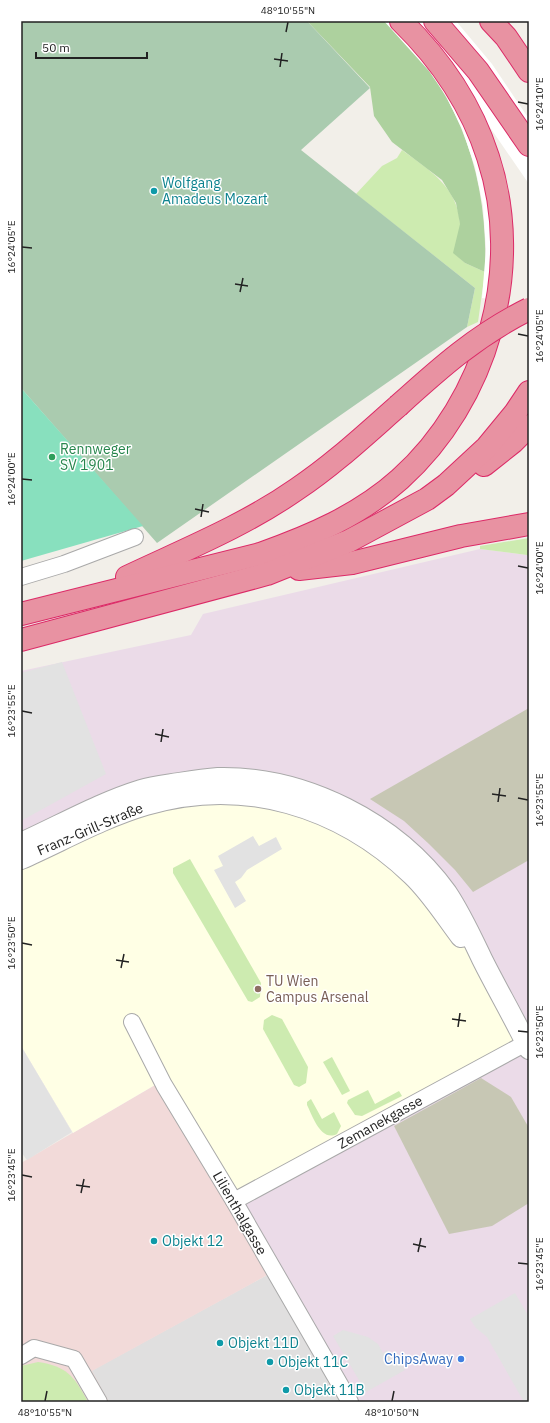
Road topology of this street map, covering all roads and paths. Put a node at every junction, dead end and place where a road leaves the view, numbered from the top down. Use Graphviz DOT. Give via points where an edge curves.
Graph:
graph roads {
  1 [pos="401,21"];
  2 [pos="435,21"];
  3 [pos="491,21"];
  4 [pos="529,71"];
  5 [pos="529,145"];
  6 [pos="529,309"];
  7 [pos="529,392"];
  8 [pos="529,426"];
  9 [pos="446,485"];
  10 [pos="529,524"];
  11 [pos="135,537"];
  12 [pos="267,574"];
  13 [pos="21,577"];
  14 [pos="86,597"];
  15 [pos="21,614"];
  16 [pos="21,640"];
  17 [pos="21,842"];
  18 [pos="21,859"];
  19 [pos="482,958"];
  20 [pos="132,1022"];
  21 [pos="528,1046"];
  22 [pos="234,1201"];
  23 [pos="21,1356"];
  24 [pos="99,1402"];
  25 [pos="350,1402"];
  1 -- 14 [label="highway" via="421,42 458,91 475,122 488,157 496,191 501,231 501,269 497,300 484,352 471,385 451,419 428,450 400,479 369,504 335,523 298,541 260,554"];
  2 -- 5 [label="highway" via="478,71"];
  3 -- 4 [label="highway"];
  6 -- 14 [label="highway, bridge" via="498,325 464,348 343,454 297,490 239,524"];
  7 -- 9 [label="highway" via="487,447"];
  8 -- 9 [label="highway" via="489,463"];
  9 -- 12 [label="highway" via="428,499 348,541"];
  10 -- 12 [label="highway" via="461,536 352,563"];
  11 -- 13 [label="street"];
  12 -- 16 [label="highway"];
  14 -- 15 [label="highway"];
  17 -- 19 [label="street, Franz-Grill-Straße" via="141,790 218,778 252,780 285,786 318,796 347,809 394,839 446,891"];
  18 -- 19 [label="street, Franz-Grill-Straße" via="102,821 160,801 191,795 218,794 249,795 281,801 348,826 388,854 427,891 464,941"];
  19 -- 21 [label="street, Franz-Grill-Straße"];
  20 -- 22 [label="street, Lilienthalgasse" via="164,1085"];
  21 -- 22 [label="street, Zemanekgasse"];
  22 -- 25 [label="street, Lilienthalgasse"];
  23 -- 24 [label="street" via="34,1348 74,1359"];
}
